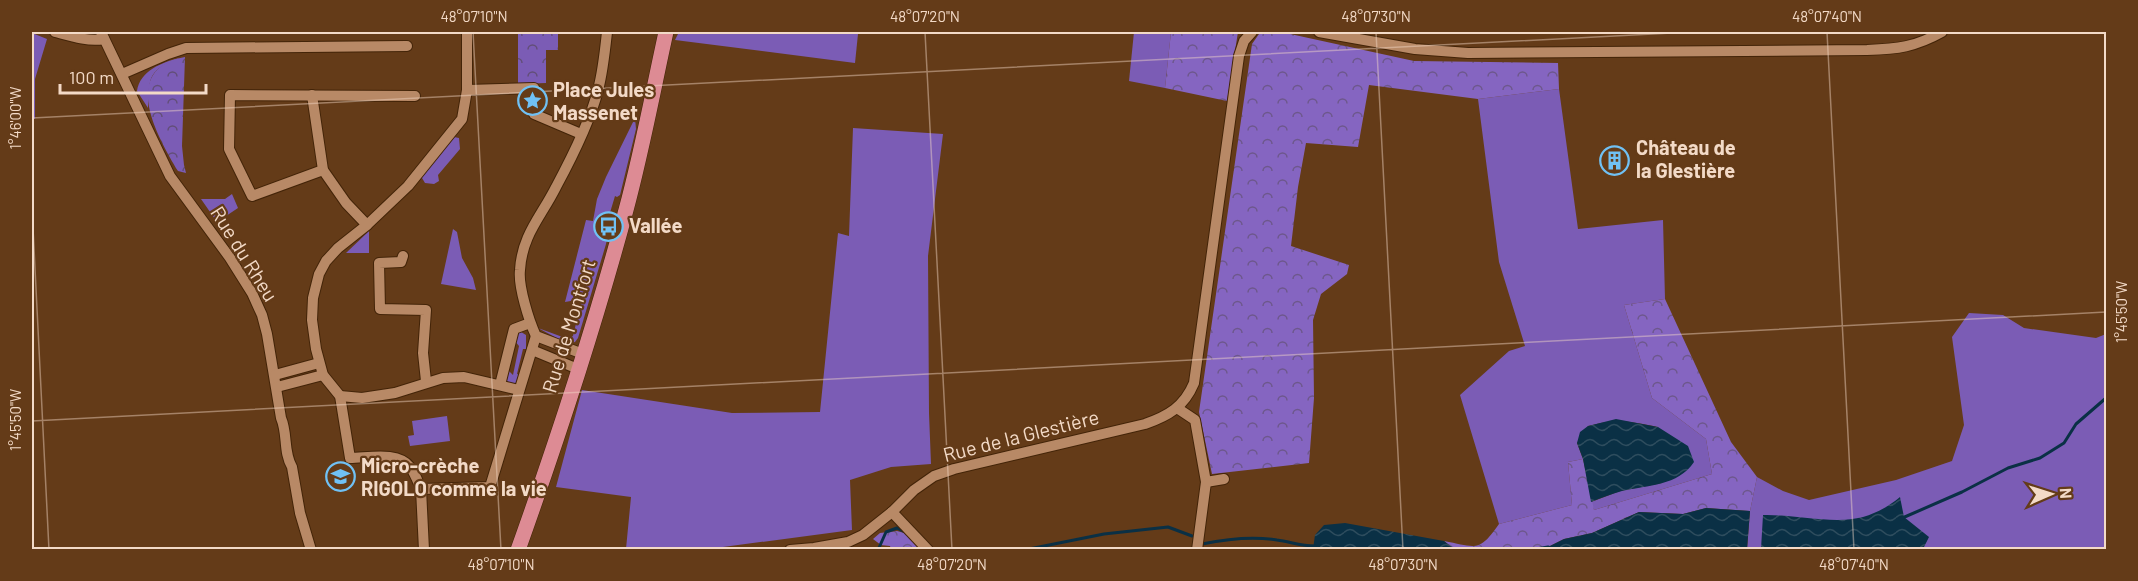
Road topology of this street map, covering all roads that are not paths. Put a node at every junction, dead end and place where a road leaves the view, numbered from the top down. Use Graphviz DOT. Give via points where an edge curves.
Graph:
graph roads {
  1 [pos="55,32"];
  2 [pos="467,32"];
  3 [pos="607,32"];
  4 [pos="666,32"];
  5 [pos="1252,32"];
  6 [pos="1318,32"];
  7 [pos="1942,32"];
  8 [pos="103,35"];
  9 [pos="407,46"];
  10 [pos="122,74"];
  11 [pos="534,88"];
  12 [pos="467,90"];
  13 [pos="312,95"];
  14 [pos="415,96"];
  15 [pos="534,114"];
  16 [pos="581,134"];
  17 [pos="323,170"];
  18 [pos="367,225"];
  19 [pos="403,256"];
  20 [pos="530,322"];
  21 [pos="536,336"];
  22 [pos="532,350"];
  23 [pos="580,362"];
  24 [pos="319,363"];
  25 [pos="323,375"];
  26 [pos="276,381"];
  27 [pos="426,381"];
  28 [pos="500,385"];
  29 [pos="519,390"];
  30 [pos="340,396"];
  31 [pos="1178,408"];
  32 [pos="1224,479"];
  33 [pos="1206,482"];
  34 [pos="421,489"];
  35 [pos="892,512"];
  36 [pos="311,549"];
  37 [pos="424,549"];
  38 [pos="518,549"];
  39 [pos="790,549"];
  40 [pos="928,549"];
  41 [pos="1197,549"];
  1 -- 8 [label="street" via="98,40"];
  2 -- 12 [label="street"];
  3 -- 16 [label="street" via="598,92"];
  4 -- 23 [label="main road, Rue de Montfort" via="627,207"];
  5 -- 31 [label="street" via="1239,56 1194,383"];
  6 -- 7 [label="street" via="1416,49 1480,53 1895,49 1922,43"];
  8 -- 10 [label="street, Rue du Rheu"];
  9 -- 10 [label="street" via="186,48"];
  10 -- 26 [label="street, Rue du Rheu" via="170,176 252,293 262,315"];
  11 -- 12 [label="street"];
  12 -- 18 [label="street" via="462,119 408,186"];
  13 -- 14 [label="street"];
  13 -- 17 [label="street"];
  13 -- 17 [label="street" via="230,95 229,149 252,196"];
  15 -- 16 [label="street"];
  16 -- 20 [label="street" via="525,242 519,273"];
  17 -- 18 [label="street"];
  18 -- 24 [label="street" via="338,248 319,274 312,320"];
  19 -- 27 [label="street" via="401,262 379,263 380,309 426,310"];
  20 -- 21 [label="street"];
  20 -- 28 [label="street" via="514,329"];
  21 -- 22 [label="street"];
  21 -- 23 [label="street"];
  22 -- 23 [label="street"];
  22 -- 29 [label="street"];
  23 -- 38 [label="main road, Rue de Montfort"];
  24 -- 25 [label="street"];
  24 -- 26 [label="street"];
  25 -- 26 [label="street"];
  25 -- 30 [label="street"];
  26 -- 36 [label="street, Rue du Rheu" via="288,460"];
  27 -- 28 [label="street" via="464,377"];
  27 -- 30 [label="street" via="395,393 362,398"];
  28 -- 29 [label="street"];
  29 -- 34 [label="street" via="490,487"];
  30 -- 34 [label="street" via="350,458 401,460 410,467"];
  31 -- 33 [label="street" via="1195,420"];
  31 -- 35 [label="street, Rue de la Glestière" via="1145,424 934,476"];
  32 -- 33 [label="street"];
  33 -- 41 [label="street"];
  34 -- 37 [label="street"];
  35 -- 39 [label="street, Rue de la Glestière" via="848,542"];
  35 -- 40 [label="street"];
}
